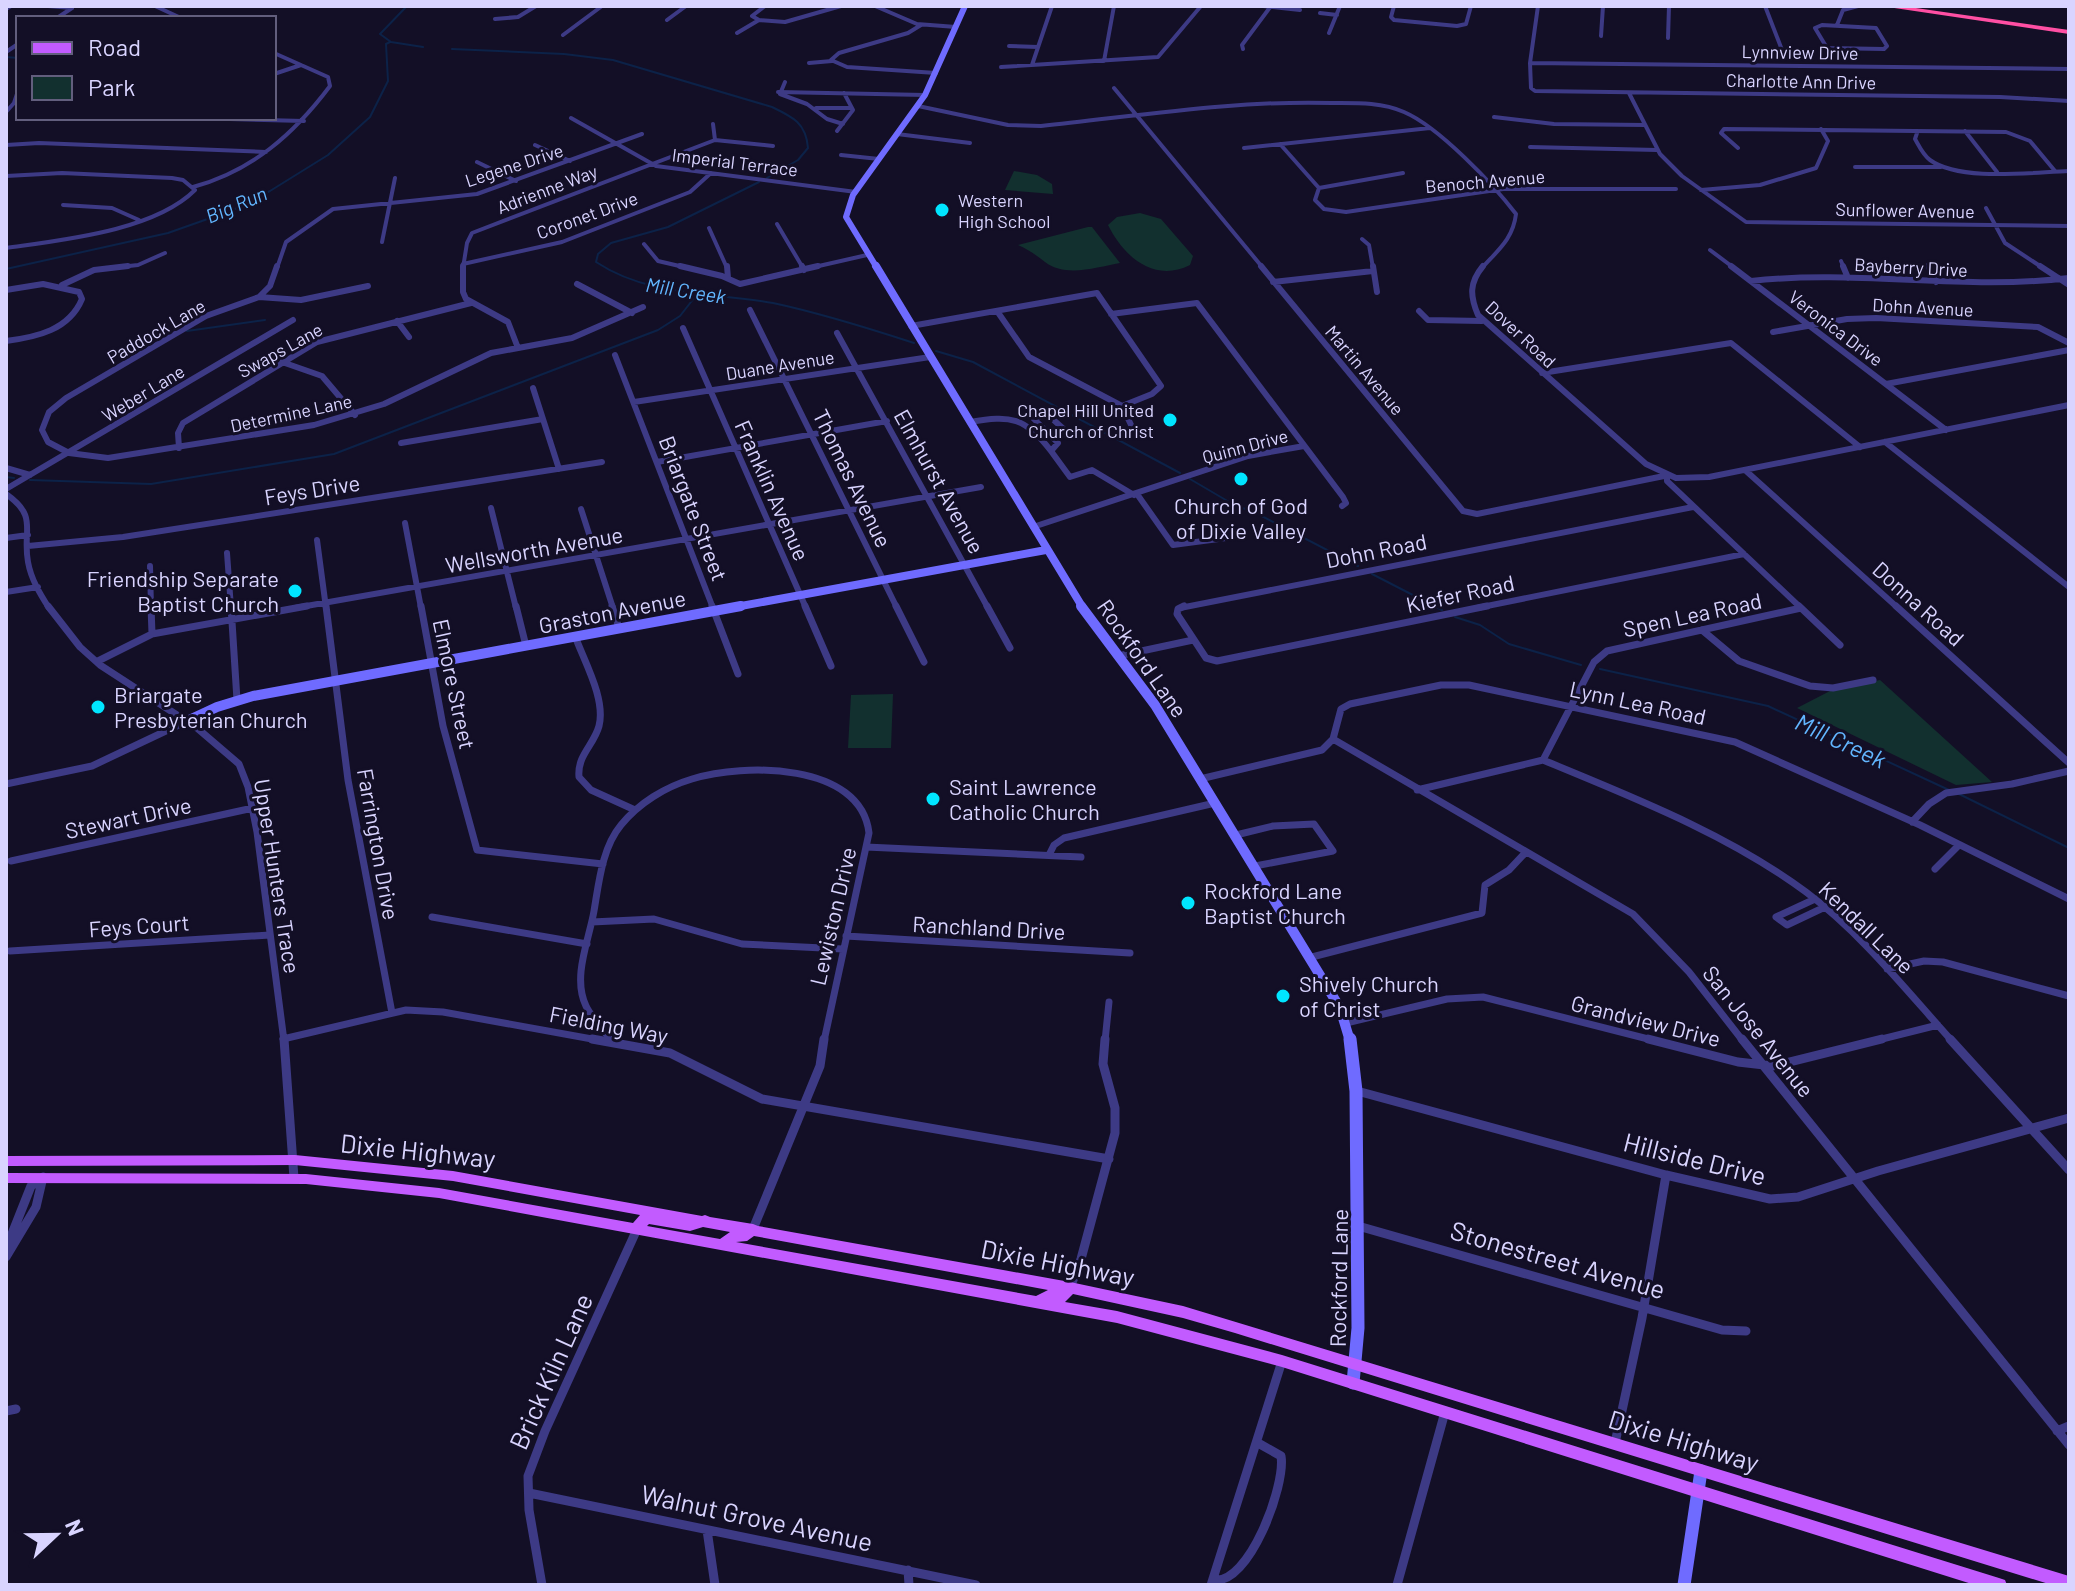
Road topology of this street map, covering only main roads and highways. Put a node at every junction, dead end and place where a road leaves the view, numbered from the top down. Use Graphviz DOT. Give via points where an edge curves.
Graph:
graph roads {
  1 [pos="965,6"];
  2 [pos="1885,6"];
  3 [pos="2069,32"];
  4 [pos="1046,550"];
  5 [pos="187,721"];
  6 [pos="96,1160"];
  7 [pos="6,1161"];
  8 [pos="43,1177"];
  9 [pos="6,1178"];
  10 [pos="705,1220"];
  11 [pos="638,1227"];
  12 [pos="753,1229"];
  13 [pos="723,1244"];
  14 [pos="1070,1288"];
  15 [pos="1037,1303"];
  16 [pos="1356,1366"];
  17 [pos="1353,1383"];
  18 [pos="1701,1471"];
  19 [pos="1699,1492"];
  20 [pos="2069,1583"];
  21 [pos="1684,1585"];
  22 [pos="1999,1585"];
  1 -- 4 [label="main road, Rockford Lane" via="925,95 856,192 846,217"];
  2 -- 3 [label="highway"];
  4 -- 5 [label="main road, Graston Avenue" via="237,700"];
  4 -- 16 [label="main road, Rockford Lane" via="1155,705 1312,957 1346,1023 1356,1091"];
  6 -- 7 [label="main road, Dixie Highway"];
  6 -- 8 [label="main road" via="60,1165"];
  6 -- 10 [label="main road, Dixie Highway" via="295,1160 453,1176"];
  8 -- 9 [label="main road, Dixie Highway"];
  8 -- 11 [label="main road, Dixie Highway" via="294,1178 444,1194"];
  10 -- 11 [label="main road" via="690,1226 646,1218"];
  10 -- 12 [label="main road, Dixie Highway"];
  11 -- 13 [label="main road, Dixie Highway"];
  12 -- 13 [label="main road"];
  12 -- 14 [label="main road, Dixie Highway"];
  13 -- 15 [label="main road, Dixie Highway"];
  14 -- 15 [label="main road" via="1062,1297 1050,1295"];
  14 -- 16 [label="main road, Dixie Highway" via="1183,1312"];
  15 -- 17 [label="main road, Dixie Highway" via="1148,1325"];
  16 -- 17 [label="main road, Rockford Lane"];
  16 -- 18 [label="main road, Dixie Highway"];
  17 -- 19 [label="main road, Dixie Highway"];
  18 -- 19 [label="main road"];
  18 -- 20 [label="main road, Dixie Highway"];
  19 -- 21 [label="main road"];
  19 -- 22 [label="main road, Dixie Highway"];
}
